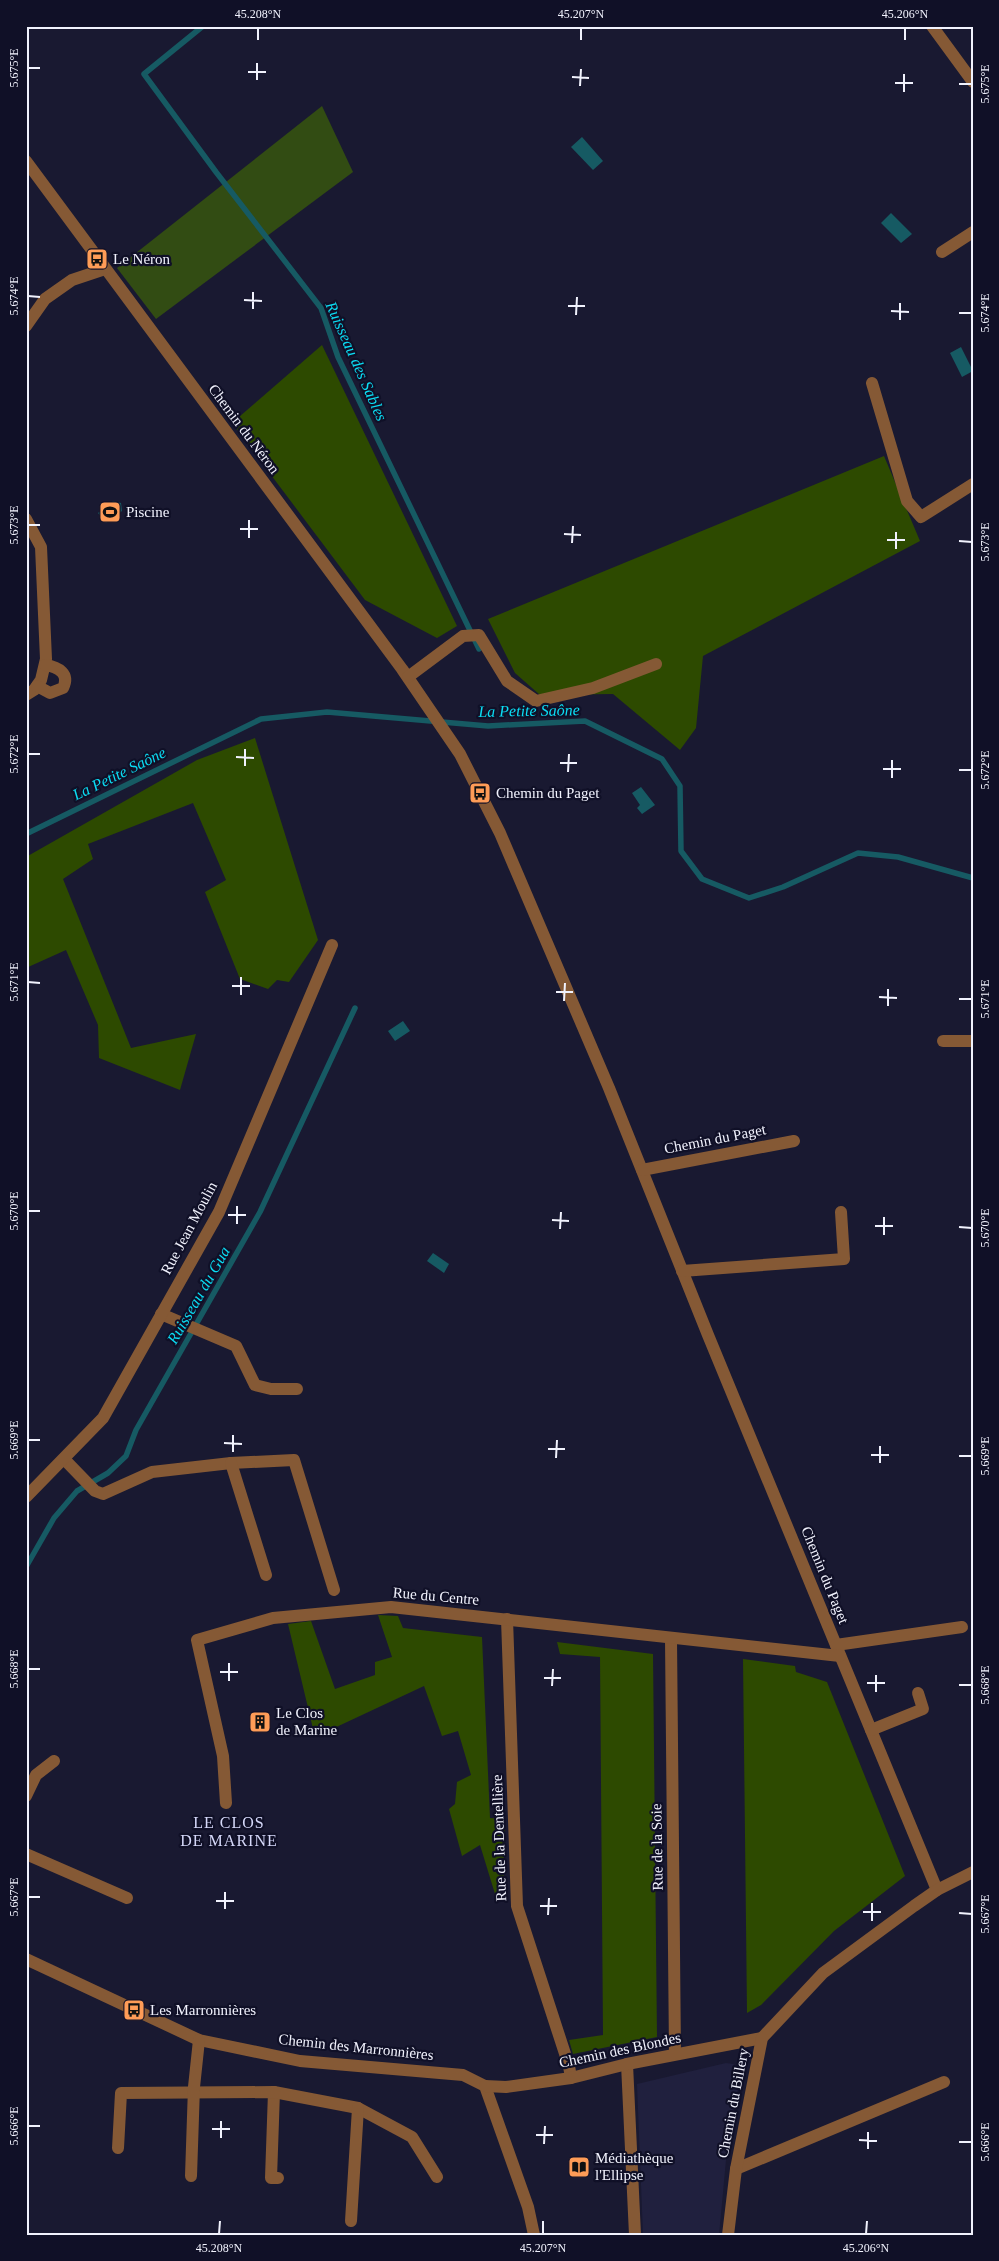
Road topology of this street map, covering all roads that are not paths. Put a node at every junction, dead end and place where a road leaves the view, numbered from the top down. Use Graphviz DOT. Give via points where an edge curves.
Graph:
graph roads {
  1 [pos="932,26"];
  2 [pos="973,82"];
  3 [pos="26,162"];
  4 [pos="973,232"];
  5 [pos="942,252"];
  6 [pos="104,269"];
  7 [pos="26,326"];
  8 [pos="872,383"];
  9 [pos="973,484"];
  10 [pos="26,519"];
  11 [pos="656,664"];
  12 [pos="45,665"];
  13 [pos="408,677"];
  14 [pos="37,686"];
  15 [pos="26,695"];
  16 [pos="444,729"];
  17 [pos="332,945"];
  18 [pos="943,1041"];
  19 [pos="973,1041"];
  20 [pos="794,1141"];
  21 [pos="642,1170"];
  22 [pos="841,1212"];
  23 [pos="682,1271"];
  24 [pos="161,1314"];
  25 [pos="297,1389"];
  26 [pos="64,1459"];
  27 [pos="231,1463"];
  28 [pos="26,1497"];
  29 [pos="266,1575"];
  30 [pos="334,1590"];
  31 [pos="507,1619"];
  32 [pos="962,1628"];
  33 [pos="671,1639"];
  34 [pos="838,1651"];
  35 [pos="918,1693"];
  36 [pos="871,1730"];
  37 [pos="54,1761"];
  38 [pos="26,1796"];
  39 [pos="226,1803"];
  40 [pos="26,1854"];
  41 [pos="973,1872"];
  42 [pos="937,1890"];
  43 [pos="127,1898"];
  44 [pos="26,1959"];
  45 [pos="762,2038"];
  46 [pos="199,2040"];
  47 [pos="675,2054"];
  48 [pos="627,2064"];
  49 [pos="571,2078"];
  50 [pos="944,2082"];
  51 [pos="485,2086"];
  52 [pos="274,2092"];
  53 [pos="194,2094"];
  54 [pos="358,2108"];
  55 [pos="118,2148"];
  56 [pos="736,2169"];
  57 [pos="191,2176"];
  58 [pos="437,2177"];
  59 [pos="278,2178"];
  60 [pos="351,2220"];
  61 [pos="534,2235"];
  62 [pos="635,2235"];
  63 [pos="728,2235"];
  1 -- 2 [label="street"];
  3 -- 6 [label="street, Chemin du Néron"];
  4 -- 5 [label="street"];
  6 -- 7 [label="street" via="72,280 45,299"];
  6 -- 13 [label="street, Chemin du Néron"];
  8 -- 9 [label="street" via="907,501 921,517"];
  10 -- 12 [label="street" via="41,547"];
  11 -- 13 [label="street" via="593,688 536,701 507,680 479,635 463,636"];
  12 -- 14 [label="street"];
  12 -- 14 [label="street" via="60,669 66,682 63,688 50,693"];
  13 -- 16 [label="street, Chemin du Néron"];
  14 -- 15 [label="street"];
  16 -- 21 [label="street, Chemin du Paget" via="500,833"];
  17 -- 24 [label="street, Rue Jean Moulin" via="219,1212"];
  18 -- 19 [label="street"];
  20 -- 21 [label="street, Chemin du Paget"];
  21 -- 23 [label="street, Chemin du Paget"];
  22 -- 23 [label="street" via="844,1259"];
  23 -- 34 [label="street, Chemin du Paget"];
  24 -- 25 [label="street" via="236,1346 255,1385"];
  24 -- 26 [label="street, Rue Jean Moulin" via="103,1418"];
  26 -- 27 [label="street" via="94,1491 103,1494 152,1472"];
  26 -- 28 [label="street, Rue Jean Moulin"];
  27 -- 29 [label="street"];
  27 -- 30 [label="street" via="294,1460"];
  31 -- 33 [label="street, Rue du Centre"];
  31 -- 39 [label="street, Rue du Centre" via="383,1608 273,1618 197,1640 223,1756"];
  31 -- 49 [label="street, Rue de la Dentellière" via="517,1906"];
  32 -- 34 [label="street, Rue du Centre"];
  33 -- 34 [label="street, Rue du Centre"];
  33 -- 47 [label="street, Rue de la Soie"];
  34 -- 36 [label="street, Chemin du Paget"];
  35 -- 36 [label="street" via="923,1709"];
  36 -- 42 [label="street, Chemin du Paget"];
  37 -- 38 [label="street" via="36,1776"];
  40 -- 43 [label="street"];
  41 -- 42 [label="street, Chemin du Billery"];
  42 -- 45 [label="street, Chemin du Billery" via="823,1973"];
  44 -- 46 [label="street, Chemin des Marronnières"];
  45 -- 47 [label="street, Chemin des Blondes"];
  45 -- 56 [label="street, Chemin du Billery"];
  46 -- 51 [label="street, Chemin des Marronnières" via="300,2061 462,2074"];
  46 -- 53 [label="street"];
  47 -- 48 [label="street, Chemin des Blondes"];
  48 -- 49 [label="street, Chemin des Blondes"];
  48 -- 62 [label="street"];
  49 -- 51 [label="street, Chemin des Blondes" via="506,2087"];
  50 -- 56 [label="street"];
  51 -- 61 [label="street" via="528,2207"];
  52 -- 53 [label="street"];
  52 -- 54 [label="street"];
  52 -- 59 [label="street" via="271,2178"];
  53 -- 55 [label="street" via="121,2092"];
  53 -- 57 [label="street"];
  54 -- 58 [label="street" via="412,2137"];
  54 -- 60 [label="street"];
  56 -- 63 [label="street, Chemin du Billery"];
}
